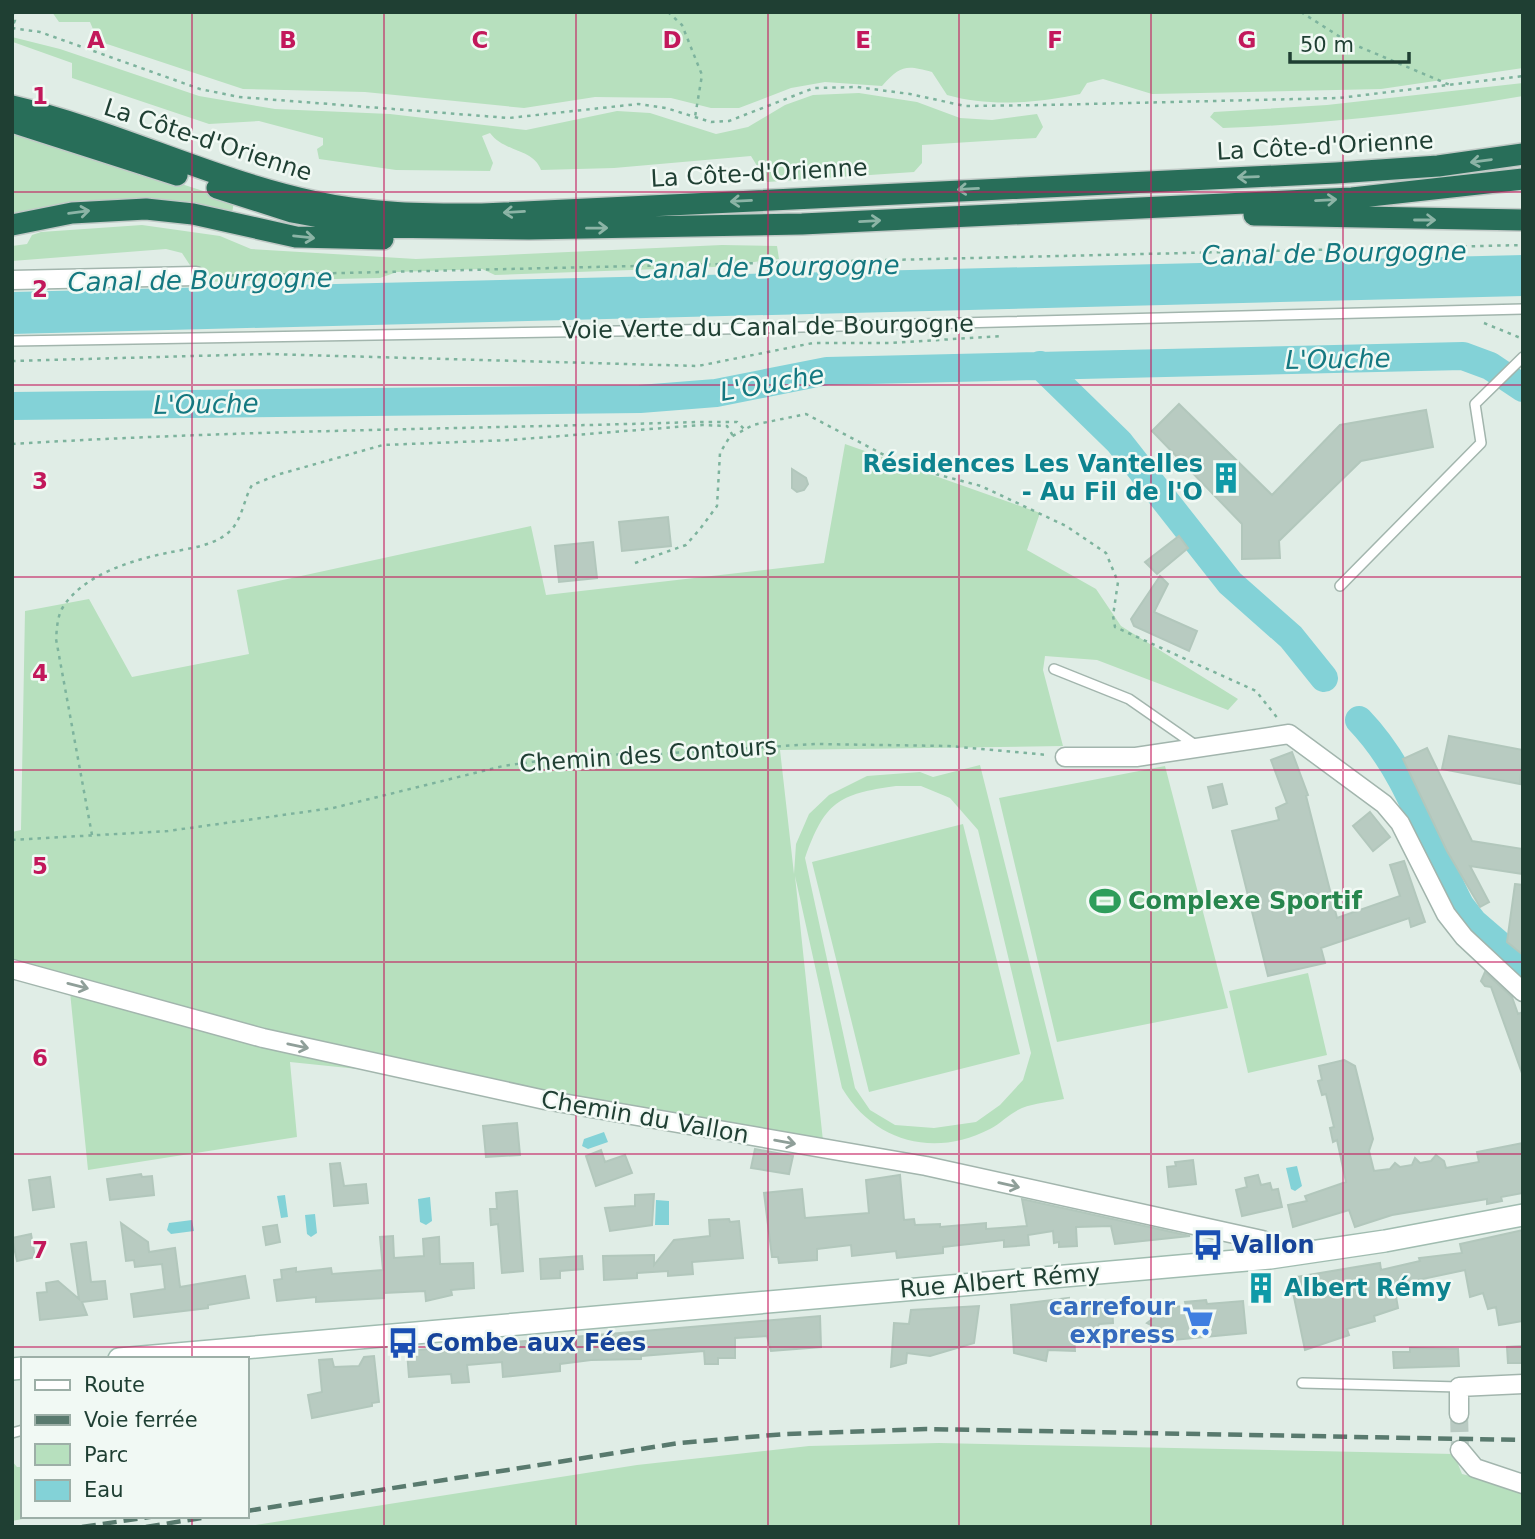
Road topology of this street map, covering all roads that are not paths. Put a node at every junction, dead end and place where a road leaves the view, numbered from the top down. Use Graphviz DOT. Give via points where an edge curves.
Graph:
graph roads {
  1 [pos="12,98"];
  2 [pos="12,106"];
  3 [pos="12,122"];
  4 [pos="79,126"];
  5 [pos="1523,154"];
  6 [pos="1523,179"];
  7 [pos="1112,210"];
  8 [pos="1523,220"];
  9 [pos="12,225"];
  10 [pos="528,229"];
  11 [pos="196,276"];
  12 [pos="12,280"];
  13 [pos="1523,309"];
  14 [pos="12,341"];
  15 [pos="1523,357"];
  16 [pos="1340,586"];
  17 [pos="1054,670"];
  18 [pos="1199,748"];
  19 [pos="1065,757"];
  20 [pos="12,969"];
  21 [pos="1523,992"];
  22 [pos="1523,1215"];
  23 [pos="1270,1258"];
  24 [pos="186,1355"];
  25 [pos="152,1357"];
  26 [pos="1302,1383"];
  27 [pos="1523,1384"];
  28 [pos="1459,1387"];
  29 [pos="1460,1414"];
  30 [pos="1460,1450"];
  31 [pos="1523,1484"];
  1 -- 4 [label="lane"];
  2 -- 4 [label="highway, La Côte-d'Orienne"];
  3 -- 10 [label="highway, La Côte-d'Orienne" via="316,217 394,229"];
  5 -- 4 [label="highway, La Côte-d'Orienne, one-way" via="1336,173 420,214 312,201"];
  7 -- 6 [label="highway, La Côte-d'Orienne, one-way" via="1352,198"];
  7 -- 8 [label="highway, one-way"];
  10 -- 7 [label="highway, La Côte-d'Orienne, one-way" via="802,224"];
  9 -- 10 [label="highway, one-way" via="123,209 194,214 271,233 325,239"];
  11 -- 12 [label="street"];
  13 -- 14 [label="lane, Voie Verte du Canal de Bourgogne"];
  15 -- 16 [label="lane" via="1475,404 1481,443"];
  17 -- 18 [label="lane" via="1129,699"];
  18 -- 19 [label="street" via="1136,757"];
  18 -- 21 [label="street" via="1289,734 1384,804 1400,823 1446,914"];
  20 -- 23 [label="street, Chemin du Vallon, one-way" via="263,1038 545,1100 926,1166 1252,1236 1262,1240"];
  22 -- 23 [label="main road, Rue Albert Rémy"];
  23 -- 24 [label="main road, Rue Albert Rémy"];
  24 -- 25 [label="main road, Rue Albert Rémy"];
  26 -- 28 [label="lane"];
  27 -- 28 [label="street"];
  28 -- 29 [label="street"];
  30 -- 31 [label="street" via="1475,1468"];
}
